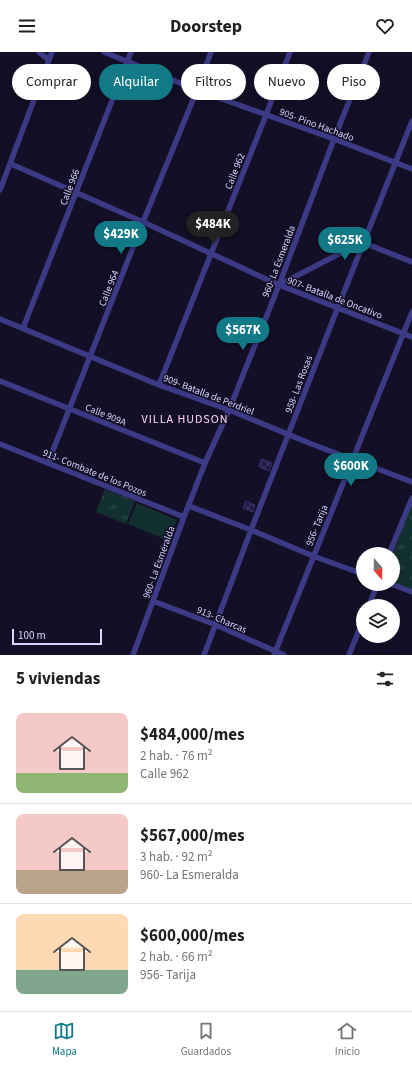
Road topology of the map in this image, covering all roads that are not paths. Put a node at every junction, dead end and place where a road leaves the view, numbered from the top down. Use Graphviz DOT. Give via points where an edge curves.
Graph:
graph roads {
  1 [pos="39,52"];
  2 [pos="52,52"];
  3 [pos="104,52"];
  4 [pos="131,52"];
  5 [pos="211,52"];
  6 [pos="290,52"];
  7 [pos="369,52"];
  8 [pos="49,60"];
  9 [pos="127,62"];
  10 [pos="207,64"];
  11 [pos="181,84"];
  12 [pos="193,100"];
  13 [pos="225,100"];
  14 [pos="266,115"];
  15 [pos="412,121"];
  16 [pos="334,139"];
  17 [pos="396,162"];
  18 [pos="11,164"];
  19 [pos="412,169"];
  20 [pos="0,190"];
  21 [pos="76,192"];
  22 [pos="143,222"];
  23 [pos="364,243"];
  24 [pos="211,253"];
  25 [pos="412,262"];
  26 [pos="279,285"];
  27 [pos="338,307"];
  28 [pos="412,312"];
  29 [pos="0,319"];
  30 [pos="23,328"];
  31 [pos="403,333"];
  32 [pos="412,337"];
  33 [pos="90,356"];
  34 [pos="0,381"];
  35 [pos="159,385"];
  36 [pos="69,409"];
  37 [pos="229,410"];
  38 [pos="288,435"];
  39 [pos="0,444"];
  40 [pos="352,459"];
  41 [pos="48,463"];
  42 [pos="205,463"];
  43 [pos="412,482"];
  44 [pos="412,498"];
  45 [pos="188,506"];
  46 [pos="184,517"];
  47 [pos="251,530"];
  48 [pos="392,547"];
  49 [pos="313,556"];
  50 [pos="356,571"];
  51 [pos="400,587"];
  52 [pos="412,592"];
  53 [pos="153,601"];
  54 [pos="216,625"];
  55 [pos="356,638"];
  56 [pos="275,653"];
  57 [pos="133,655"];
  58 [pos="204,655"];
  59 [pos="284,655"];
  60 [pos="349,655"];
  1 -- 8 [label="street"];
  2 -- 8 [label="street"];
  3 -- 9 [label="street, 905- Pino Hachado"];
  4 -- 9 [label="street, Calle 966"];
  5 -- 10 [label="street, Calle 964"];
  6 -- 14 [label="street, Calle 962"];
  7 -- 16 [label="street, 960- La Esmeralda"];
  8 -- 18 [label="street"];
  9 -- 11 [label="street, 905- Pino Hachado"];
  9 -- 21 [label="street, Calle 966"];
  12 -- 22 [label="street, Calle 964"];
  13 -- 14 [label="street, 905- Pino Hachado"];
  14 -- 16 [label="street, 905- Pino Hachado"];
  14 -- 24 [label="street, Calle 962"];
  15 -- 17 [label="street, 958- Las Rosas"];
  16 -- 17 [label="street, 905- Pino Hachado"];
  16 -- 26 [label="street, 960- La Esmeralda"];
  17 -- 19 [label="street, 905- Pino Hachado"];
  17 -- 23 [label="street, 958- Las Rosas"];
  18 -- 20 [label="street"];
  18 -- 21 [label="street, 907- Batalla de Oncativo"];
  21 -- 22 [label="street, 907- Batalla de Oncativo"];
  21 -- 30 [label="street, Calle 966"];
  22 -- 24 [label="street, 907- Batalla de Oncativo"];
  22 -- 33 [label="street, Calle 964"];
  23 -- 25 [label="street"];
  23 -- 26 [label="street"];
  23 -- 27 [label="street, 958- Las Rosas"];
  24 -- 26 [label="street, 907- Batalla de Oncativo"];
  24 -- 35 [label="street, Calle 962"];
  26 -- 27 [label="street, 907- Batalla de Oncativo"];
  26 -- 37 [label="street, 960- La Esmeralda"];
  27 -- 31 [label="street, 907- Batalla de Oncativo"];
  27 -- 38 [label="street, 958- Las Rosas"];
  28 -- 31 [label="street, 956- Tarija"];
  29 -- 30 [label="street, 909- Batalla de Perdriel"];
  30 -- 33 [label="street, 909- Batalla de Perdriel"];
  31 -- 32 [label="street, 907- Batalla de Oncativo"];
  31 -- 40 [label="street, 956- Tarija"];
  33 -- 35 [label="street, 909- Batalla de Perdriel"];
  33 -- 36 [label="street, Calle 964"];
  34 -- 36 [label="street, Calle 909A"];
  35 -- 37 [label="street, 909- Batalla de Perdriel"];
  36 -- 41 [label="street, Calle 964"];
  36 -- 42 [label="street, Calle 909A"];
  37 -- 38 [label="street, 909- Batalla de Perdriel"];
  37 -- 42 [label="street, 960- La Esmeralda"];
  38 -- 40 [label="street, 909- Batalla de Perdriel"];
  38 -- 47 [label="street, 958- Las Rosas"];
  39 -- 41 [label="street, 911- Combate de los Pozos"];
  40 -- 43 [label="street, 909- Batalla de Perdriel"];
  40 -- 49 [label="street, 956- Tarija"];
  41 -- 46 [label="street, 911- Combate de los Pozos"];
  42 -- 45 [label="street, 960- La Esmeralda"];
  44 -- 48 [label="street"];
  45 -- 46 [label="street, 960- La Esmeralda"];
  45 -- 47 [label="street"];
  46 -- 53 [label="street, 960- La Esmeralda"];
  47 -- 49 [label="street"];
  47 -- 54 [label="street, 958- Las Rosas"];
  49 -- 50 [label="street"];
  49 -- 56 [label="street, 956- Tarija"];
  51 -- 52 [label="street"];
  53 -- 54 [label="street, 913- Charcas"];
  53 -- 57 [label="street, 960- La Esmeralda"];
  54 -- 56 [label="street, 913- Charcas"];
  54 -- 58 [label="street, 958- Las Rosas"];
  55 -- 60 [label="street"];
  56 -- 59 [label="street, 913- Charcas"];
}
